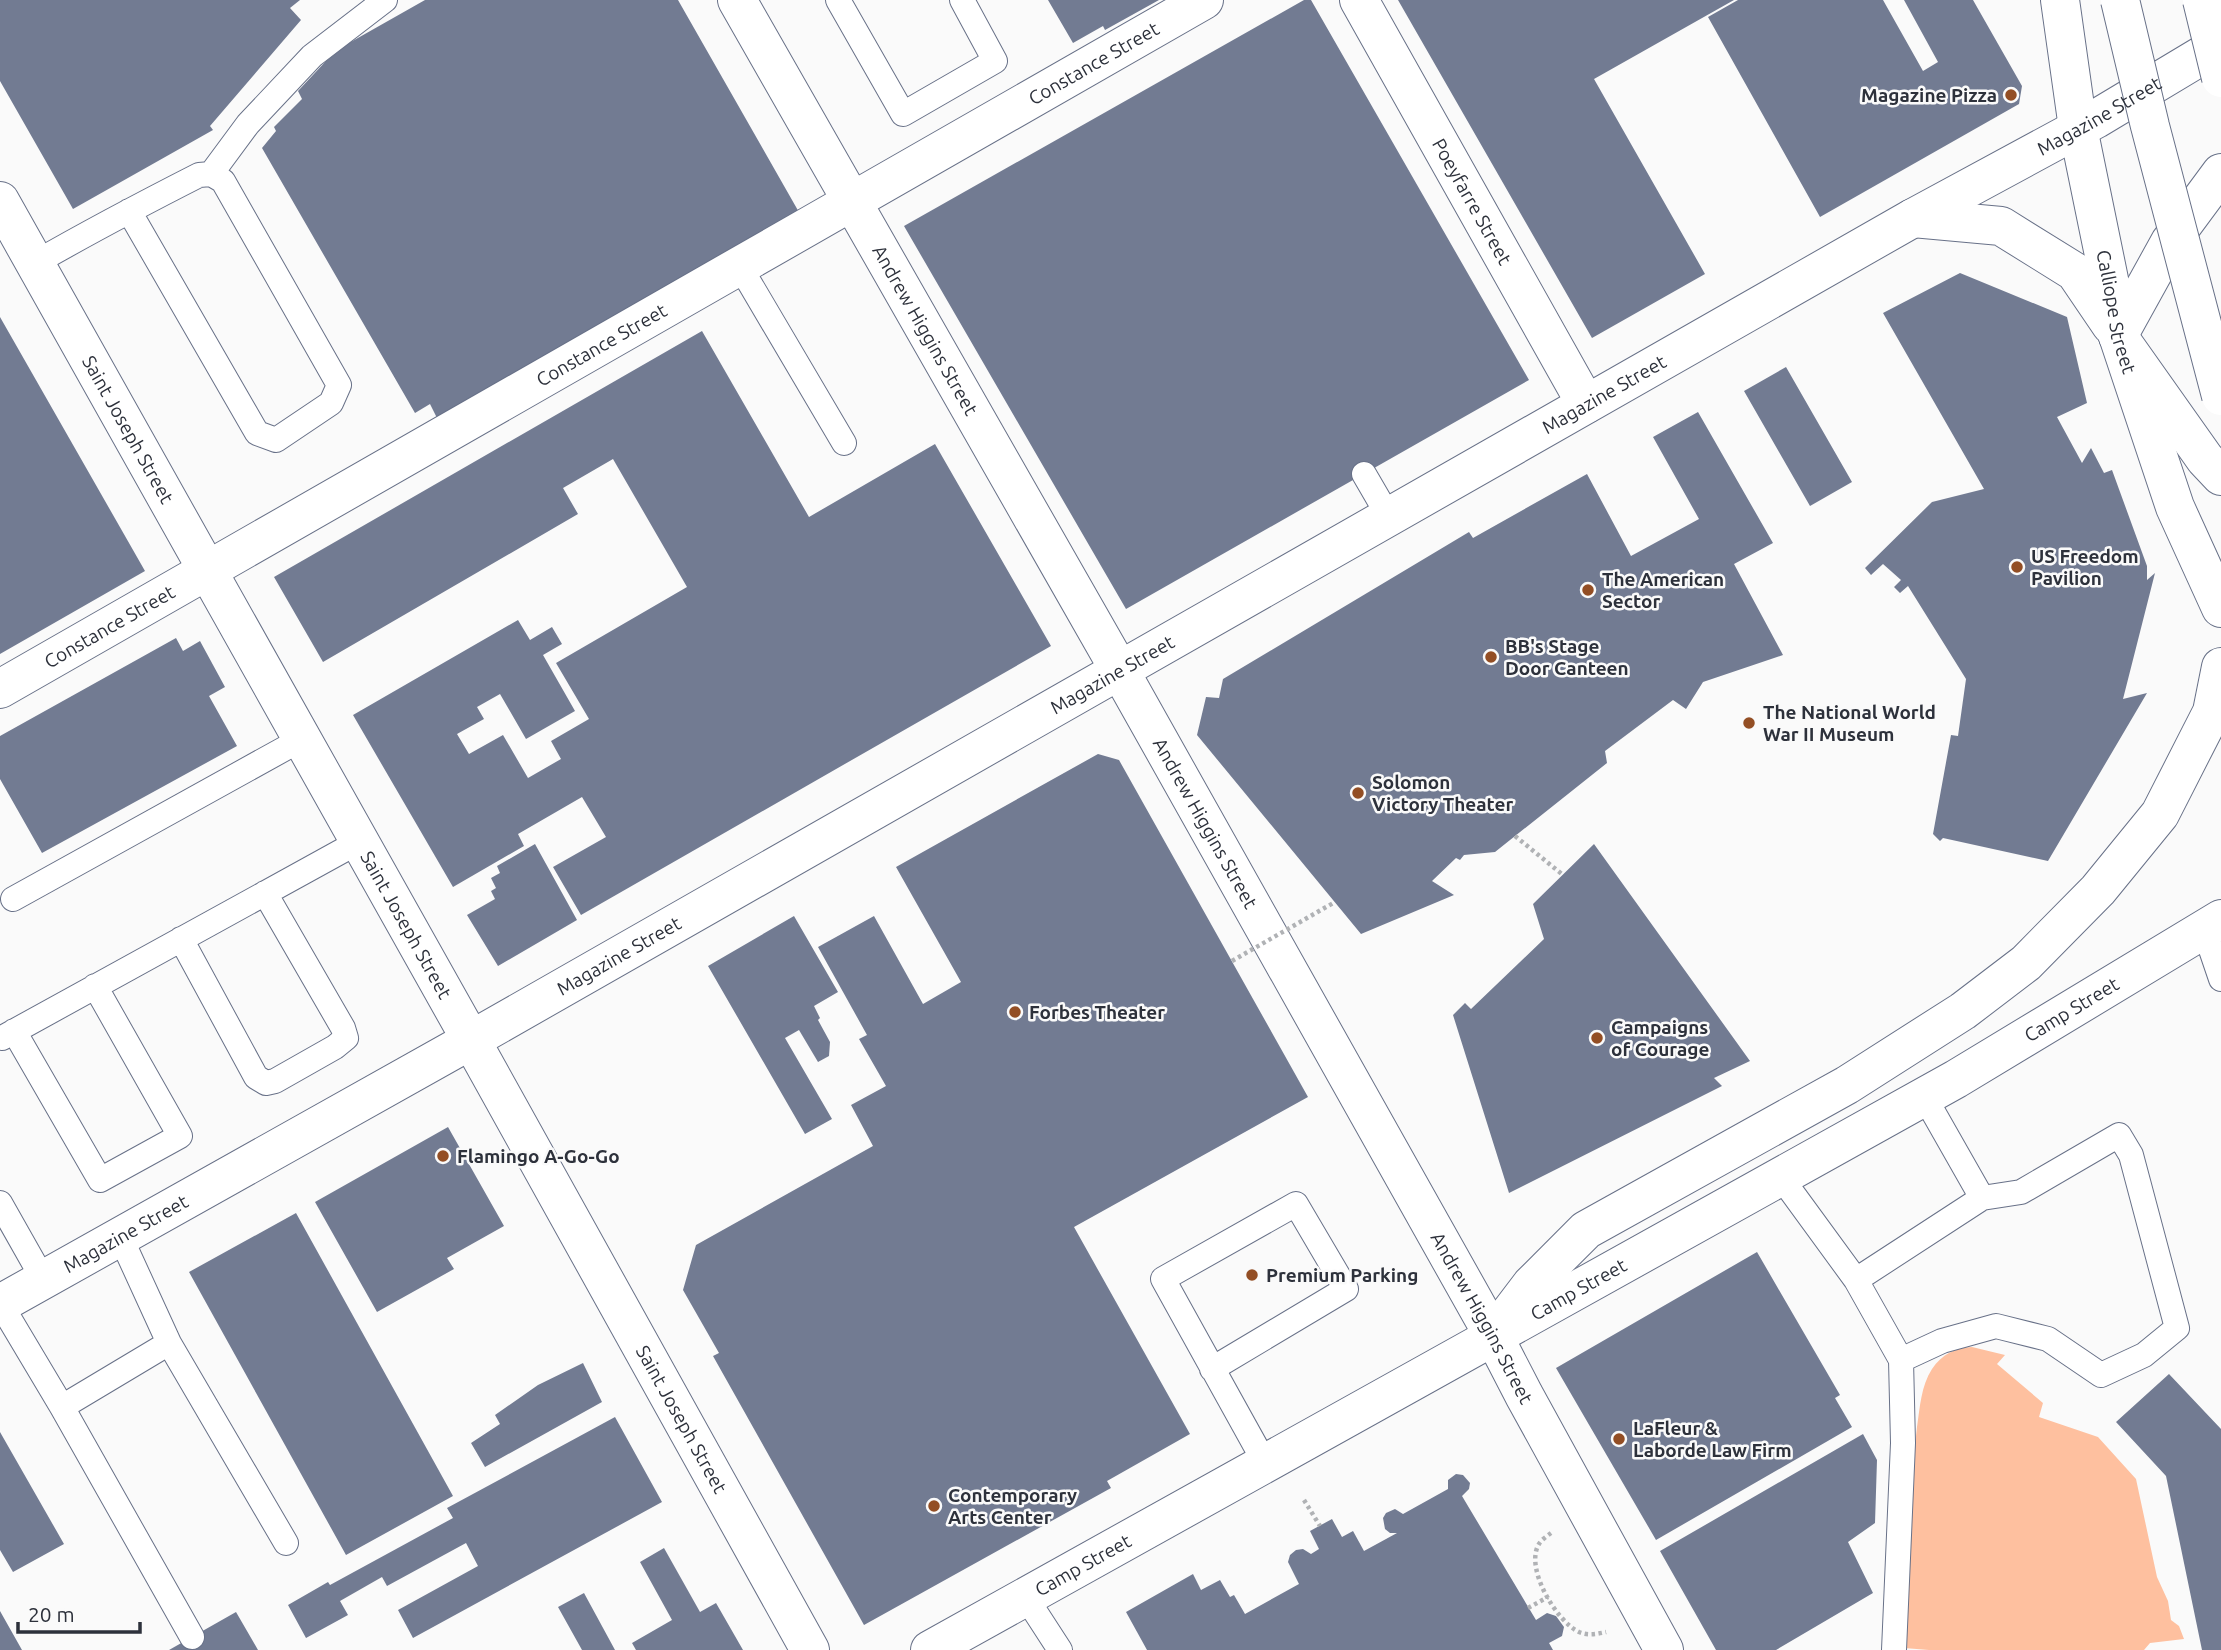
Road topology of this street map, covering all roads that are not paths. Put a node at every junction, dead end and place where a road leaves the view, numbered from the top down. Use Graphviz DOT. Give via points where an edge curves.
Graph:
graph roads {
  1 [pos="385,0"];
  2 [pos="737,0"];
  3 [pos="838,0"];
  4 [pos="962,0"];
  5 [pos="1204,0"];
  6 [pos="1359,0"];
  7 [pos="2060,0"];
  8 [pos="2120,0"];
  9 [pos="2202,0"];
  10 [pos="2221,44"];
  11 [pos="2221,78"];
  12 [pos="2078,128"];
  13 [pos="2221,173"];
  14 [pos="211,174"];
  15 [pos="0,201"];
  16 [pos="852,201"];
  17 [pos="129,211"];
  18 [pos="1913,218"];
  19 [pos="35,263"];
  20 [pos="739,265"];
  21 [pos="2118,336"];
  22 [pos="2221,396"];
  23 [pos="1586,404"];
  24 [pos="844,443"];
  25 [pos="1364,474"];
  26 [pos="2221,476"];
  27 [pos="1389,517"];
  28 [pos="208,571"];
  29 [pos="2221,608"];
  30 [pos="2221,667"];
  31 [pos="1120,671"];
  32 [pos="0,689"];
  33 [pos="302,739"];
  34 [pos="360,841"];
  35 [pos="265,893"];
  36 [pos="13,899"];
  37 [pos="2212,924"];
  38 [pos="181,939"];
  39 [pos="2221,979"];
  40 [pos="96,986"];
  41 [pos="7,1035"];
  42 [pos="471,1040"];
  43 [pos="1924,1096"];
  44 [pos="1780,1176"];
  45 [pos="1982,1198"];
  46 [pos="0,1203"];
  47 [pos="120,1236"];
  48 [pos="43,1279"];
  49 [pos="1856,1280"];
  50 [pos="0,1303"];
  51 [pos="1493,1335"];
  52 [pos="169,1343"];
  53 [pos="1901,1360"];
  54 [pos="1212,1370"];
  55 [pos="62,1407"];
  56 [pos="1265,1463"];
  57 [pos="286,1543"];
  58 [pos="1025,1597"];
  59 [pos="192,1637"];
  60 [pos="810,1650"];
  61 [pos="930,1650"];
  62 [pos="1060,1650"];
  63 [pos="1664,1650"];
  64 [pos="1894,1650"];
  1 -- 14 [label="lane" via="312,56 248,124"];
  2 -- 16 [label="main road, Andrew Higgins Street"];
  3 -- 4 [label="lane" via="904,114 995,61"];
  5 -- 16 [label="main road, Constance Street"];
  6 -- 23 [label="main road, Poeyfarre Street"];
  7 -- 12 [label="main road, Calliope Street"];
  8 -- 22 [label="main road, bridge"];
  9 -- 11 [label="main road, bridge"];
  10 -- 12 [label="main road, Magazine Street"];
  12 -- 18 [label="main road, Magazine Street"];
  12 -- 21 [label="main road, Calliope Street"];
  13 -- 21 [label="main road" via="2170,242"];
  14 -- 17 [label="lane" via="199,175"];
  14 -- 17 [label="lane" via="223,181 339,384 331,403 276,440 257,433"];
  15 -- 19 [label="main road, Saint Joseph Street"];
  16 -- 20 [label="main road, Constance Street"];
  16 -- 31 [label="main road, Andrew Higgins Street"];
  17 -- 19 [label="lane"];
  18 -- 21 [label="main road" via="2001,226 2075,272"];
  18 -- 23 [label="main road, Magazine Street"];
  19 -- 28 [label="main road, Saint Joseph Street"];
  20 -- 24 [label="lane"];
  20 -- 28 [label="main road, Constance Street"];
  21 -- 26 [label="main road"];
  21 -- 29 [label="main road, Calliope Street" via="2175,507"];
  23 -- 27 [label="main road, Magazine Street"];
  25 -- 27 [label="lane"];
  27 -- 31 [label="main road, Magazine Street"];
  28 -- 32 [label="main road, Constance Street"];
  28 -- 33 [label="main road, Saint Joseph Street"];
  30 -- 51 [label="main road" via="2212,712 2160,814 2098,890 2016,971 1963,1011 1847,1085 1587,1230 1531,1285"];
  31 -- 42 [label="main road, Magazine Street"];
  31 -- 51 [label="main road, Andrew Higgins Street"];
  33 -- 34 [label="main road, Saint Joseph Street"];
  33 -- 36 [label="lane"];
  34 -- 35 [label="lane"];
  34 -- 42 [label="main road, Saint Joseph Street"];
  35 -- 38 [label="lane"];
  35 -- 38 [label="lane" via="346,1038 275,1081 266,1083 256,1077"];
  37 -- 39 [label="lane"];
  37 -- 43 [label="main road, Camp Street"];
  38 -- 40 [label="lane"];
  40 -- 41 [label="lane"];
  40 -- 41 [label="lane" via="180,1136 100,1180"];
  42 -- 47 [label="main road, Magazine Street"];
  42 -- 60 [label="main road, Saint Joseph Street"];
  43 -- 44 [label="main road, Camp Street"];
  43 -- 45 [label="lane"];
  44 -- 49 [label="lane"];
  44 -- 51 [label="main road, Camp Street"];
  45 -- 49 [label="lane"];
  45 -- 53 [label="lane" via="2021,1192 2119,1135 2131,1155 2177,1328 2144,1354 2101,1375 2048,1339 1996,1325 1942,1341"];
  46 -- 48 [label="lane"];
  47 -- 48 [label="main road, Magazine Street"];
  47 -- 52 [label="lane"];
  48 -- 50 [label="main road, Magazine Street"];
  49 -- 53 [label="lane"];
  50 -- 55 [label="lane"];
  51 -- 56 [label="main road, Camp Street"];
  51 -- 63 [label="main road, Andrew Higgins Street"];
  52 -- 55 [label="lane"];
  52 -- 57 [label="lane"];
  53 -- 64 [label="lane" via="1903,1443"];
  54 -- 54 [label="lane" via="1163,1279 1296,1205 1346,1289"];
  54 -- 56 [label="lane"];
  55 -- 59 [label="lane"];
  56 -- 58 [label="main road, Camp Street"];
  58 -- 61 [label="main road, Camp Street"];
  58 -- 62 [label="lane"];
}
